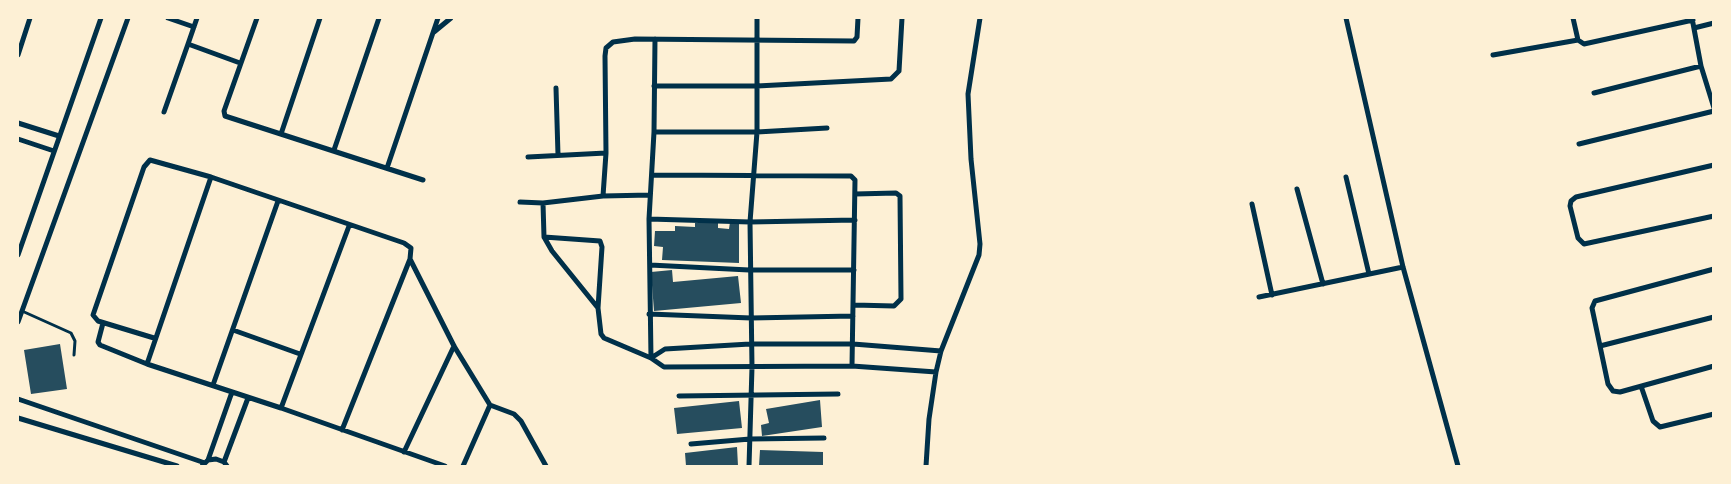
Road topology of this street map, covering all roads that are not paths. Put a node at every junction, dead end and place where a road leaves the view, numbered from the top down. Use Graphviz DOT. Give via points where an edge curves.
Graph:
graph roads {
  1 [pos="30,18"];
  2 [pos="101,18"];
  3 [pos="128,18"];
  4 [pos="168,18"];
  5 [pos="197,18"];
  6 [pos="257,18"];
  7 [pos="320,18"];
  8 [pos="379,18"];
  9 [pos="438,18"];
  10 [pos="451,18"];
  11 [pos="757,18"];
  12 [pos="858,18"];
  13 [pos="902,18"];
  14 [pos="980,18"];
  15 [pos="1346,18"];
  16 [pos="1573,18"];
  17 [pos="1692,19"];
  18 [pos="1714,23"];
  19 [pos="194,27"];
  20 [pos="1694,28"];
  21 [pos="434,32"];
  22 [pos="655,39"];
  23 [pos="757,39"];
  24 [pos="1578,40"];
  25 [pos="188,44"];
  26 [pos="18,55"];
  27 [pos="1493,55"];
  28 [pos="240,63"];
  29 [pos="1701,66"];
  30 [pos="654,86"];
  31 [pos="757,86"];
  32 [pos="556,88"];
  33 [pos="1594,92"];
  34 [pos="1714,109"];
  35 [pos="164,112"];
  36 [pos="18,122"];
  37 [pos="827,128"];
  38 [pos="654,132"];
  39 [pos="757,132"];
  40 [pos="281,134"];
  41 [pos="60,136"];
  42 [pos="18,139"];
  43 [pos="1579,144"];
  44 [pos="334,150"];
  45 [pos="54,151"];
  46 [pos="606,153"];
  47 [pos="558,155"];
  48 [pos="528,157"];
  49 [pos="1714,165"];
  50 [pos="387,168"];
  51 [pos="652,175"];
  52 [pos="753,175"];
  53 [pos="210,178"];
  54 [pos="1346,178"];
  55 [pos="423,180"];
  56 [pos="1297,189"];
  57 [pos="855,194"];
  58 [pos="650,195"];
  59 [pos="603,196"];
  60 [pos="278,201"];
  61 [pos="520,202"];
  62 [pos="543,203"];
  63 [pos="1252,204"];
  64 [pos="1714,216"];
  65 [pos="649,219"];
  66 [pos="855,220"];
  67 [pos="750,222"];
  68 [pos="349,226"];
  69 [pos="544,237"];
  70 [pos="18,254"];
  71 [pos="410,259"];
  72 [pos="650,265"];
  73 [pos="1403,267"];
  74 [pos="1714,269"];
  75 [pos="749,270"];
  76 [pos="854,270"];
  77 [pos="1369,274"];
  78 [pos="1323,284"];
  79 [pos="1272,295"];
  80 [pos="1259,297"];
  81 [pos="854,306"];
  82 [pos="598,308"];
  83 [pos="22,310"];
  84 [pos="650,314"];
  85 [pos="854,316"];
  86 [pos="1714,317"];
  87 [pos="752,318"];
  88 [pos="18,322"];
  89 [pos="102,323"];
  90 [pos="233,330"];
  91 [pos="154,338"];
  92 [pos="750,344"];
  93 [pos="853,344"];
  94 [pos="454,346"];
  95 [pos="1600,346"];
  96 [pos="941,351"];
  97 [pos="300,354"];
  98 [pos="74,355"];
  99 [pos="651,358"];
  100 [pos="147,364"];
  101 [pos="852,366"];
  102 [pos="1714,366"];
  103 [pos="752,367"];
  104 [pos="936,372"];
  105 [pos="212,385"];
  106 [pos="1641,386"];
  107 [pos="232,392"];
  108 [pos="752,394"];
  109 [pos="838,394"];
  110 [pos="679,396"];
  111 [pos="248,398"];
  112 [pos="18,400"];
  113 [pos="490,405"];
  114 [pos="281,408"];
  115 [pos="1714,414"];
  116 [pos="18,418"];
  117 [pos="342,430"];
  118 [pos="824,438"];
  119 [pos="750,439"];
  120 [pos="691,444"];
  121 [pos="404,452"];
  122 [pos="205,463"];
  123 [pos="225,464"];
  124 [pos="177,466"];
  125 [pos="445,466"];
  126 [pos="463,466"];
  127 [pos="546,466"];
  128 [pos="749,466"];
  129 [pos="926,466"];
  130 [pos="1458,466"];
  1 -- 26 [label="street"];
  2 -- 41 [label="street"];
  3 -- 83 [label="street"];
  4 -- 19 [label="street"];
  5 -- 19 [label="street"];
  6 -- 28 [label="street"];
  7 -- 40 [label="street"];
  8 -- 44 [label="street"];
  9 -- 21 [label="street"];
  10 -- 21 [label="street"];
  11 -- 23 [label="street"];
  12 -- 23 [label="street" via="854,41"];
  13 -- 31 [label="street" via="900,71 891,78"];
  14 -- 96 [label="street" via="968,94 979,249"];
  15 -- 73 [label="street"];
  16 -- 24 [label="street"];
  17 -- 20 [label="street"];
  17 -- 24 [label="street" via="1584,44"];
  18 -- 20 [label="street"];
  19 -- 25 [label="street"];
  20 -- 29 [label="street"];
  21 -- 50 [label="street"];
  22 -- 23 [label="street"];
  22 -- 30 [label="street"];
  22 -- 46 [label="street" via="613,42 606,48"];
  23 -- 31 [label="street"];
  24 -- 27 [label="street"];
  25 -- 28 [label="street"];
  25 -- 35 [label="street"];
  28 -- 40 [label="street" via="224,111 226,116"];
  29 -- 33 [label="street"];
  29 -- 34 [label="street"];
  30 -- 31 [label="street"];
  30 -- 38 [label="street"];
  31 -- 39 [label="street"];
  32 -- 47 [label="street"];
  34 -- 43 [label="street"];
  36 -- 41 [label="street"];
  37 -- 39 [label="street"];
  38 -- 39 [label="street"];
  38 -- 51 [label="street"];
  39 -- 52 [label="street"];
  40 -- 44 [label="street"];
  41 -- 45 [label="street"];
  42 -- 45 [label="street"];
  44 -- 50 [label="street"];
  45 -- 70 [label="street"];
  46 -- 47 [label="street"];
  46 -- 59 [label="street"];
  47 -- 48 [label="street"];
  49 -- 64 [label="street" via="1576,196 1570,206 1578,238 1584,244"];
  50 -- 55 [label="street"];
  51 -- 52 [label="street"];
  51 -- 58 [label="street"];
  52 -- 57 [label="street" via="847,175 855,180"];
  52 -- 67 [label="street"];
  53 -- 60 [label="street"];
  53 -- 89 [label="street" via="154,160 146,164 93,312"];
  53 -- 91 [label="street"];
  54 -- 77 [label="street"];
  56 -- 78 [label="street"];
  57 -- 66 [label="street"];
  57 -- 81 [label="street" via="900,196 901,299 894,306"];
  58 -- 59 [label="street"];
  58 -- 65 [label="street"];
  59 -- 62 [label="street"];
  60 -- 68 [label="street"];
  60 -- 90 [label="street"];
  61 -- 62 [label="street"];
  62 -- 69 [label="street"];
  63 -- 79 [label="street"];
  65 -- 67 [label="street"];
  65 -- 72 [label="street"];
  66 -- 67 [label="street"];
  66 -- 76 [label="street"];
  67 -- 75 [label="street"];
  68 -- 71 [label="street" via="404,243 411,248"];
  68 -- 97 [label="street"];
  69 -- 82 [label="street"];
  69 -- 82 [label="street" via="600,242"];
  71 -- 94 [label="street"];
  71 -- 117 [label="street"];
  72 -- 75 [label="street"];
  72 -- 84 [label="street"];
  73 -- 77 [label="street"];
  73 -- 130 [label="street"];
  74 -- 95 [label="street" via="1595,301 1592,308"];
  75 -- 76 [label="street"];
  75 -- 87 [label="street"];
  76 -- 81 [label="street"];
  77 -- 78 [label="street"];
  78 -- 79 [label="street"];
  79 -- 80 [label="street"];
  81 -- 85 [label="street"];
  82 -- 99 [label="street" via="604,338"];
  83 -- 88 [label="street"];
  83 -- 98 [label="lane" via="71,333 75,341"];
  84 -- 87 [label="street"];
  84 -- 99 [label="street"];
  85 -- 87 [label="street"];
  85 -- 93 [label="street"];
  86 -- 95 [label="street"];
  87 -- 92 [label="street"];
  89 -- 91 [label="street"];
  89 -- 100 [label="street" via="100,345"];
  90 -- 97 [label="street"];
  90 -- 105 [label="street"];
  91 -- 100 [label="street"];
  92 -- 93 [label="street"];
  92 -- 99 [label="street" via="665,349"];
  92 -- 103 [label="street"];
  93 -- 96 [label="street"];
  93 -- 101 [label="street"];
  94 -- 113 [label="street"];
  94 -- 121 [label="street"];
  95 -- 106 [label="street" via="1608,384 1613,391"];
  96 -- 104 [label="street"];
  97 -- 114 [label="street"];
  99 -- 103 [label="street" via="664,367"];
  100 -- 105 [label="street"];
  101 -- 103 [label="street"];
  101 -- 104 [label="street"];
  102 -- 106 [label="street"];
  103 -- 108 [label="street"];
  104 -- 129 [label="street"];
  105 -- 107 [label="street"];
  106 -- 115 [label="street" via="1653,421 1660,427"];
  107 -- 111 [label="street"];
  107 -- 122 [label="street"];
  108 -- 109 [label="street"];
  108 -- 110 [label="street"];
  108 -- 119 [label="street"];
  111 -- 114 [label="street"];
  111 -- 123 [label="street"];
  112 -- 122 [label="street"];
  113 -- 126 [label="street"];
  113 -- 127 [label="street" via="514,414"];
  114 -- 117 [label="street"];
  116 -- 124 [label="street"];
  117 -- 121 [label="street"];
  118 -- 119 [label="street"];
  119 -- 120 [label="street"];
  119 -- 128 [label="street"];
  121 -- 125 [label="street"];
  122 -- 123 [label="street" via="216,459"];
}
